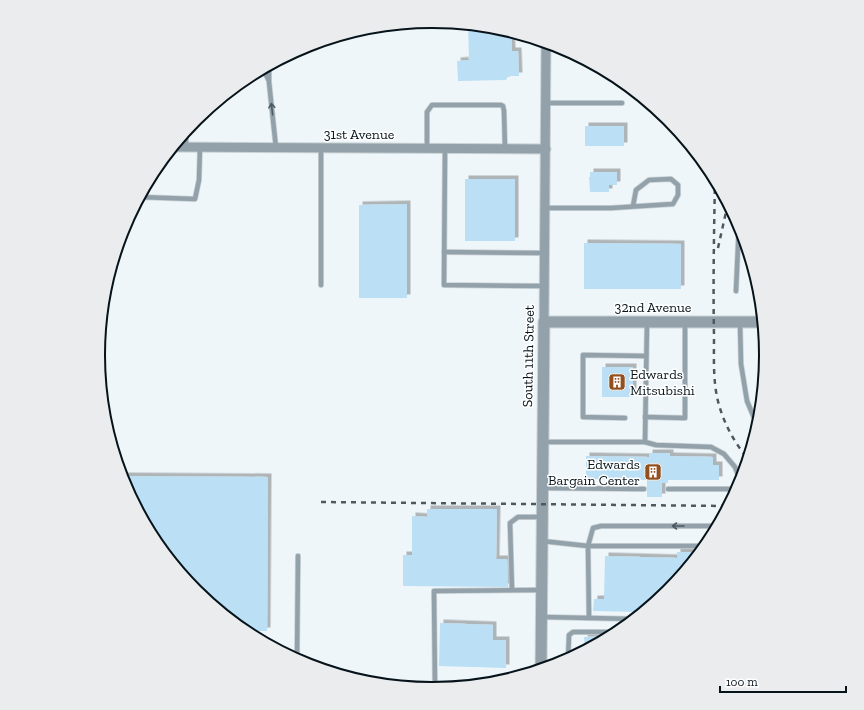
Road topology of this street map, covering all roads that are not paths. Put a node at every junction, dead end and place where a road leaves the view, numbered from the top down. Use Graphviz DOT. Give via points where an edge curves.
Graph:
graph roads {
  1 [pos="546,49"];
  2 [pos="269,72"];
  3 [pos="266,74"];
  4 [pos="269,82"];
  5 [pos="546,103"];
  6 [pos="622,103"];
  7 [pos="186,139"];
  8 [pos="180,147"];
  9 [pos="186,147"];
  10 [pos="200,147"];
  11 [pos="276,148"];
  12 [pos="321,148"];
  13 [pos="427,148"];
  14 [pos="444,148"];
  15 [pos="505,149"];
  16 [pos="546,149"];
  17 [pos="146,197"];
  18 [pos="633,206"];
  19 [pos="545,208"];
  20 [pos="738,241"];
  21 [pos="444,252"];
  22 [pos="544,253"];
  23 [pos="321,285"];
  24 [pos="544,286"];
  25 [pos="736,291"];
  26 [pos="544,322"];
  27 [pos="647,322"];
  28 [pos="685,322"];
  29 [pos="740,322"];
  30 [pos="757,322"];
  31 [pos="646,356"];
  32 [pos="753,416"];
  33 [pos="645,417"];
  34 [pos="625,418"];
  35 [pos="543,442"];
  36 [pos="645,442"];
  37 [pos="737,472"];
  38 [pos="542,488"];
  39 [pos="644,489"];
  40 [pos="668,489"];
  41 [pos="730,489"];
  42 [pos="542,517"];
  43 [pos="711,526"];
  44 [pos="542,541"];
  45 [pos="588,546"];
  46 [pos="697,546"];
  47 [pos="298,556"];
  48 [pos="512,590"];
  49 [pos="542,590"];
  50 [pos="542,617"];
  51 [pos="589,618"];
  52 [pos="626,618"];
  53 [pos="605,632"];
  54 [pos="568,652"];
  55 [pos="297,653"];
  56 [pos="541,663"];
  57 [pos="435,682"];
  1 -- 5 [label="street, South 11th Street"];
  2 -- 4 [label="lane"];
  3 -- 4 [label="lane"];
  11 -- 4 [label="lane, one-way"];
  5 -- 6 [label="lane"];
  5 -- 16 [label="street, South 11th Street"];
  7 -- 9 [label="lane"];
  8 -- 9 [label="street, 31st Avenue"];
  9 -- 10 [label="street, 31st Avenue"];
  10 -- 11 [label="street, 31st Avenue"];
  10 -- 17 [label="lane" via="199,180 195,199"];
  11 -- 12 [label="street, 31st Avenue"];
  12 -- 13 [label="street, 31st Avenue"];
  12 -- 23 [label="lane"];
  13 -- 14 [label="street, 31st Avenue"];
  13 -- 15 [label="lane" via="427,112 432,105 501,105 504,111"];
  14 -- 15 [label="street, 31st Avenue"];
  14 -- 21 [label="lane"];
  15 -- 16 [label="street, 31st Avenue"];
  16 -- 19 [label="street, South 11th Street"];
  18 -- 18 [label="lane" via="673,204 678,195 678,185 671,179 649,180 636,190"];
  18 -- 19 [label="lane"];
  19 -- 22 [label="street, South 11th Street"];
  20 -- 25 [label="lane"];
  21 -- 22 [label="lane"];
  21 -- 24 [label="lane" via="444,285"];
  22 -- 24 [label="street, South 11th Street"];
  24 -- 26 [label="street, South 11th Street"];
  26 -- 27 [label="street, 32nd Avenue"];
  26 -- 35 [label="street, South 11th Street"];
  27 -- 28 [label="street, 32nd Avenue"];
  27 -- 31 [label="lane"];
  28 -- 29 [label="street, 32nd Avenue"];
  28 -- 33 [label="lane" via="685,418"];
  29 -- 30 [label="street, 32nd Avenue"];
  29 -- 32 [label="lane" via="741,364 747,401"];
  31 -- 33 [label="lane"];
  31 -- 34 [label="lane" via="583,355 583,417"];
  33 -- 36 [label="lane"];
  35 -- 36 [label="lane"];
  35 -- 38 [label="street, South 11th Street"];
  36 -- 37 [label="lane" via="656,445 711,447 724,454"];
  38 -- 39 [label="lane"];
  38 -- 42 [label="street, South 11th Street"];
  40 -- 41 [label="lane"];
  42 -- 44 [label="street, South 11th Street"];
  42 -- 48 [label="lane" via="518,517 510,523"];
  43 -- 45 [label="lane, one-way" via="601,526 593,528"];
  44 -- 45 [label="lane"];
  44 -- 49 [label="street, South 11th Street"];
  45 -- 46 [label="lane"];
  45 -- 51 [label="lane"];
  47 -- 55 [label="lane"];
  48 -- 49 [label="lane"];
  48 -- 57 [label="lane" via="434,590"];
  49 -- 50 [label="street, South 11th Street"];
  50 -- 51 [label="lane"];
  50 -- 56 [label="street, South 11th Street"];
  51 -- 52 [label="lane"];
  53 -- 54 [label="lane" via="573,632 569,635"];
}
